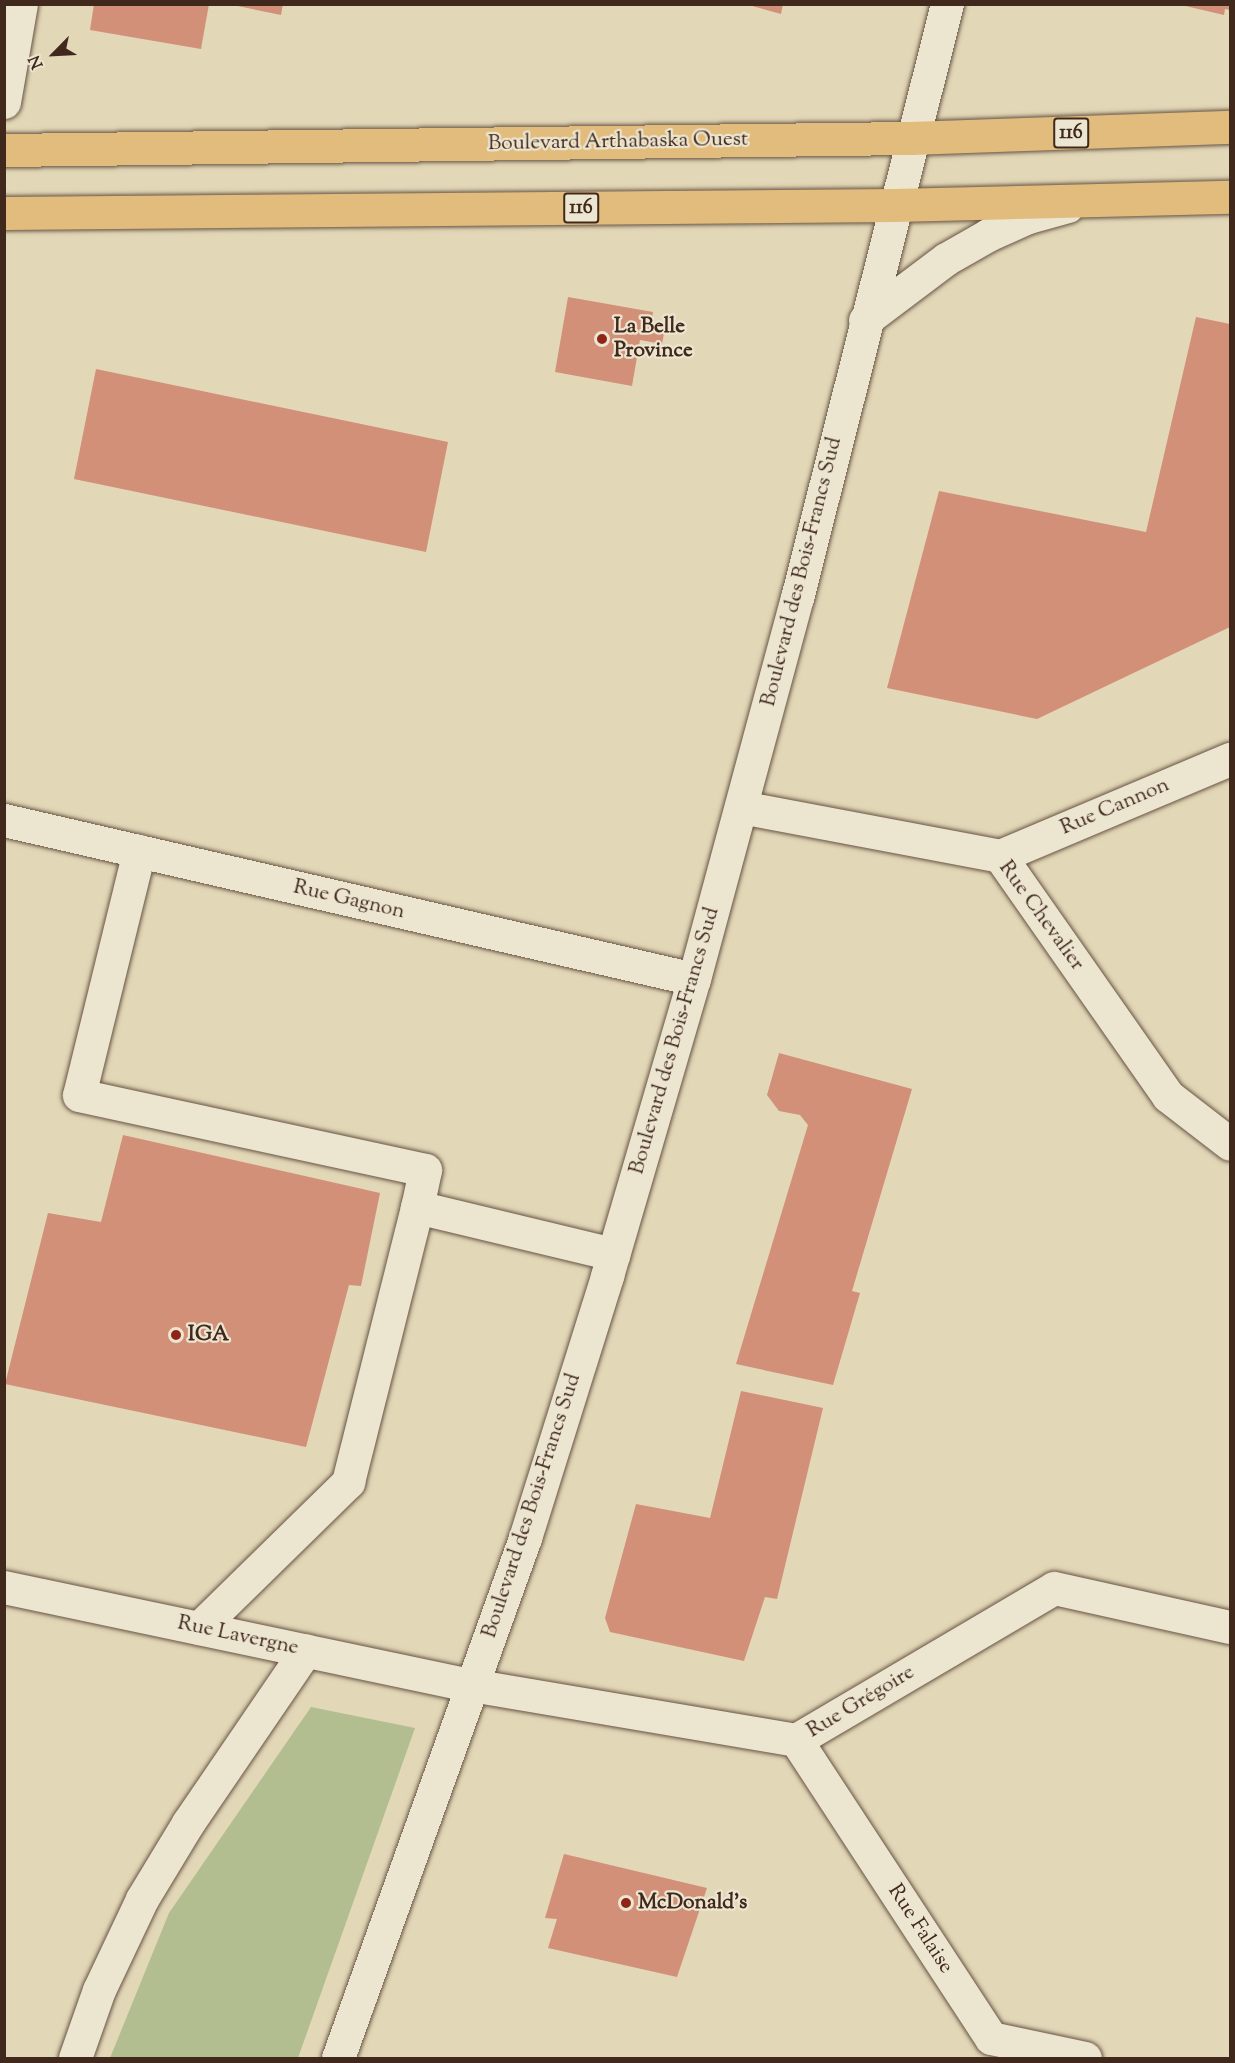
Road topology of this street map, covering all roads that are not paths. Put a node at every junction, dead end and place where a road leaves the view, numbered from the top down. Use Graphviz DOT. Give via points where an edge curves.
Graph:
graph roads {
  1 [pos="21,4"];
  2 [pos="946,4"];
  3 [pos="4,102"];
  4 [pos="1230,127"];
  5 [pos="912,138"];
  6 [pos="4,150"];
  7 [pos="1230,197"];
  8 [pos="1089,200"];
  9 [pos="894,205"];
  10 [pos="4,213"];
  11 [pos="865,320"];
  12 [pos="1230,759"];
  13 [pos="741,807"];
  14 [pos="4,820"];
  15 [pos="139,851"];
  16 [pos="1000,856"];
  17 [pos="694,979"];
  18 [pos="1230,1144"];
  19 [pos="417,1207"];
  20 [pos="613,1254"];
  21 [pos="4,1587"];
  22 [pos="1230,1627"];
  23 [pos="199,1628"];
  24 [pos="306,1650"];
  25 [pos="471,1685"];
  26 [pos="796,1740"];
  27 [pos="990,2048"];
  28 [pos="75,2058"];
  29 [pos="338,2058"];
  30 [pos="1085,2058"];
  1 -- 3 [label="street"];
  2 -- 5 [label="street, Boulevard des Bois-Francs Sud"];
  4 -- 5 [label="main road, Boulevard Arthabaska Ouest / 116"];
  5 -- 6 [label="main road, Boulevard Arthabaska Ouest / 116"];
  5 -- 9 [label="street, Boulevard des Bois-Francs Sud"];
  7 -- 8 [label="main road, 116"];
  8 -- 9 [label="main road, 116"];
  8 -- 11 [label="street" via="1028,217 988,235 946,259"];
  9 -- 10 [label="main road, 116"];
  9 -- 11 [label="street, Boulevard des Bois-Francs Sud"];
  11 -- 13 [label="street, Boulevard des Bois-Francs Sud"];
  12 -- 16 [label="street, Rue Cannon"];
  13 -- 16 [label="street, Rue Chevalier"];
  13 -- 17 [label="street, Boulevard des Bois-Francs Sud"];
  14 -- 15 [label="street, Rue Gagnon"];
  15 -- 17 [label="street, Rue Gagnon"];
  15 -- 19 [label="street" via="79,1095 424,1170"];
  16 -- 18 [label="street, Rue Chevalier" via="1168,1096"];
  17 -- 20 [label="street, Boulevard des Bois-Francs Sud"];
  19 -- 20 [label="street"];
  19 -- 23 [label="street" via="348,1482"];
  20 -- 25 [label="street, Boulevard des Bois-Francs Sud" via="525,1538"];
  21 -- 23 [label="street, Rue Lavergne"];
  22 -- 26 [label="street, Rue Grégoire" via="1054,1588"];
  23 -- 24 [label="street, Rue Lavergne"];
  24 -- 25 [label="street, Rue Lavergne"];
  24 -- 28 [label="street" via="188,1823 142,1899 99,1990"];
  25 -- 26 [label="street, Rue Grégoire"];
  25 -- 29 [label="street, Boulevard des Bois-Francs Sud"];
  26 -- 27 [label="street, Rue Falaise"];
  27 -- 30 [label="street, Rue Falaise"];
}
